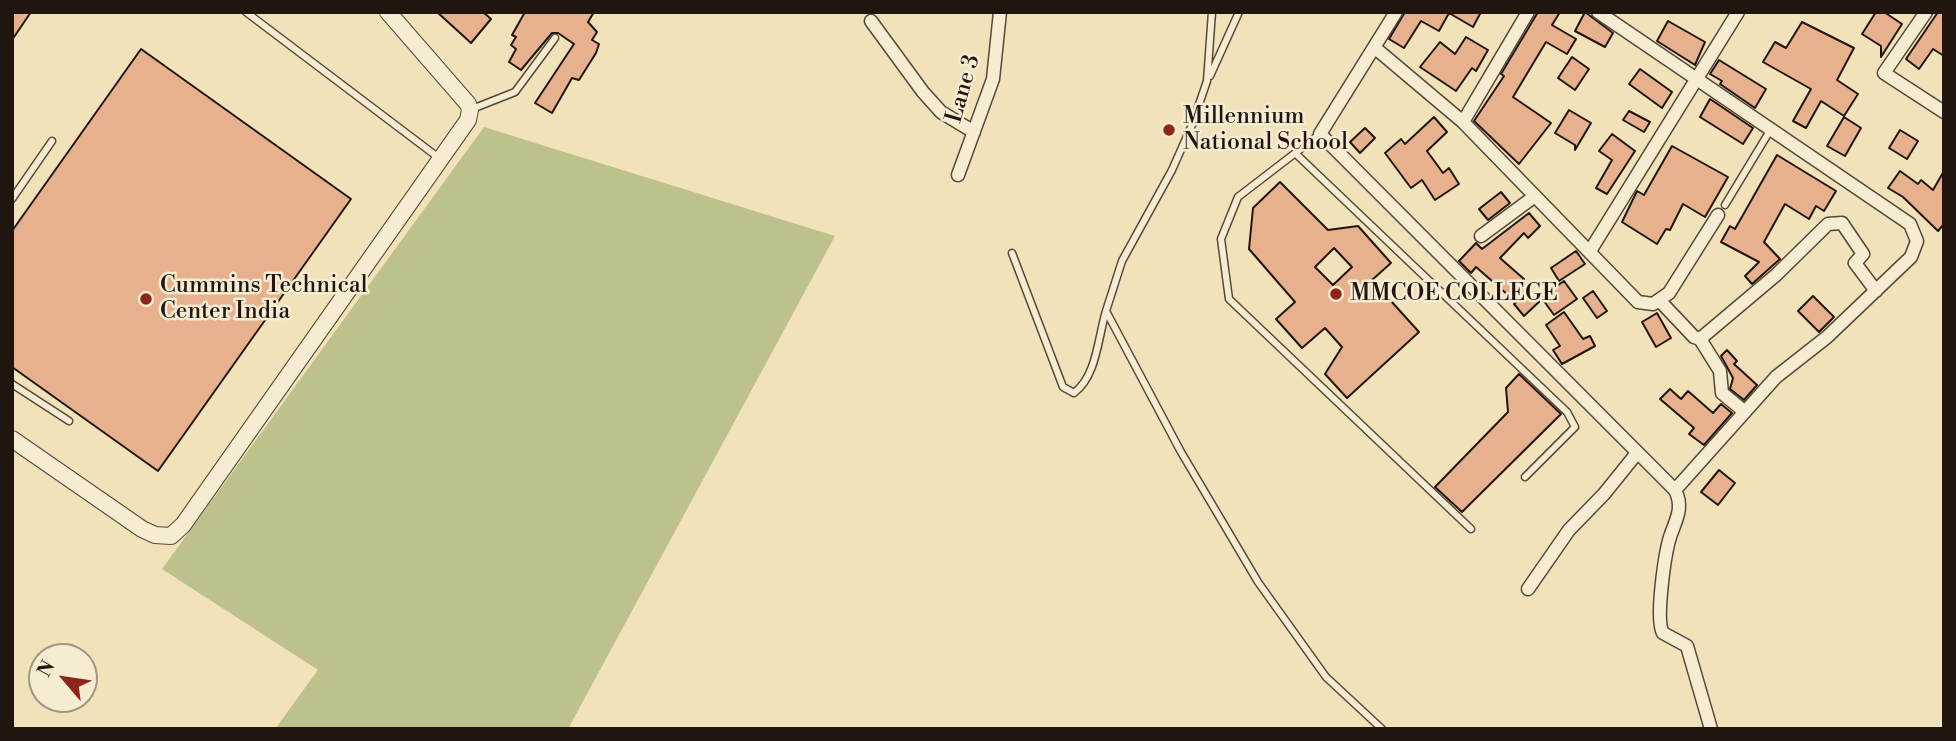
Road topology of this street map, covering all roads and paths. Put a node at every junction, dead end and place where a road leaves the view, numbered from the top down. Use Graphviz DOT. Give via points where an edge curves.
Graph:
graph roads {
  1 [pos="246,12"];
  2 [pos="388,12"];
  3 [pos="1000,12"];
  4 [pos="1212,12"];
  5 [pos="1239,12"];
  6 [pos="1396,12"];
  7 [pos="1528,12"];
  8 [pos="1598,12"];
  9 [pos="1738,12"];
  10 [pos="1926,12"];
  11 [pos="871,21"];
  12 [pos="555,38"];
  13 [pos="1374,47"];
  14 [pos="1697,77"];
  15 [pos="1207,81"];
  16 [pos="470,110"];
  17 [pos="1944,112"];
  18 [pos="1463,122"];
  19 [pos="1772,128"];
  20 [pos="974,132"];
  21 [pos="1320,134"];
  22 [pos="52,141"];
  23 [pos="1295,153"];
  24 [pos="441,159"];
  25 [pos="958,175"];
  26 [pos="1535,196"];
  27 [pos="12,199"];
  28 [pos="1721,210"];
  29 [pos="1481,236"];
  30 [pos="1590,251"];
  31 [pos="1012,253"];
  32 [pos="1876,291"];
  33 [pos="1660,301"];
  34 [pos="1106,311"];
  35 [pos="1700,339"];
  36 [pos="12,384"];
  37 [pos="1745,412"];
  38 [pos="69,421"];
  39 [pos="12,439"];
  40 [pos="1637,453"];
  41 [pos="1525,477"];
  42 [pos="1675,490"];
  43 [pos="1471,529"];
  44 [pos="1528,589"];
  45 [pos="1382,729"];
  46 [pos="1710,729"];
  1 -- 24 [label="lane"];
  2 -- 16 [label="street"];
  3 -- 20 [label="street, Lane 3" via="993,79"];
  4 -- 15 [label="lane"];
  5 -- 15 [label="lane"];
  6 -- 13 [label="street"];
  7 -- 18 [label="street"];
  8 -- 14 [label="street"];
  9 -- 14 [label="street"];
  10 -- 17 [label="street" via="1884,73"];
  11 -- 20 [label="street" via="923,92 941,111"];
  12 -- 16 [label="lane" via="514,92"];
  13 -- 18 [label="street"];
  13 -- 21 [label="street"];
  14 -- 19 [label="street"];
  14 -- 30 [label="street"];
  15 -- 34 [label="lane" via="1172,170 1122,261"];
  16 -- 24 [label="street"];
  18 -- 26 [label="street"];
  19 -- 28 [label="lane"];
  19 -- 32 [label="street" via="1910,224 1917,241 1911,257"];
  20 -- 25 [label="street, Lane 3"];
  21 -- 23 [label="lane"];
  21 -- 40 [label="street"];
  22 -- 27 [label="lane"];
  23 -- 41 [label="lane" via="1567,412 1575,428"];
  23 -- 43 [label="lane" via="1238,197 1221,239 1229,299"];
  24 -- 39 [label="street" via="171,536 142,529"];
  26 -- 29 [label="street"];
  26 -- 30 [label="street"];
  28 -- 33 [label="street" via="1670,293"];
  30 -- 33 [label="street" via="1638,302"];
  31 -- 34 [label="lane" via="1063,387 1074,393 1084,386 1092,369"];
  32 -- 35 [label="street" via="1855,263 1863,254 1842,223 1828,225"];
  32 -- 37 [label="street" via="1776,377"];
  33 -- 35 [label="street"];
  34 -- 45 [label="lane" via="1181,452 1258,582 1326,677"];
  35 -- 37 [label="street" via="1720,371 1722,393"];
  36 -- 38 [label="lane"];
  37 -- 42 [label="street"];
  40 -- 42 [label="street"];
  40 -- 44 [label="street" via="1569,530"];
  42 -- 46 [label="street" via="1679,512 1670,538 1658,617 1663,633 1687,646"];
}
